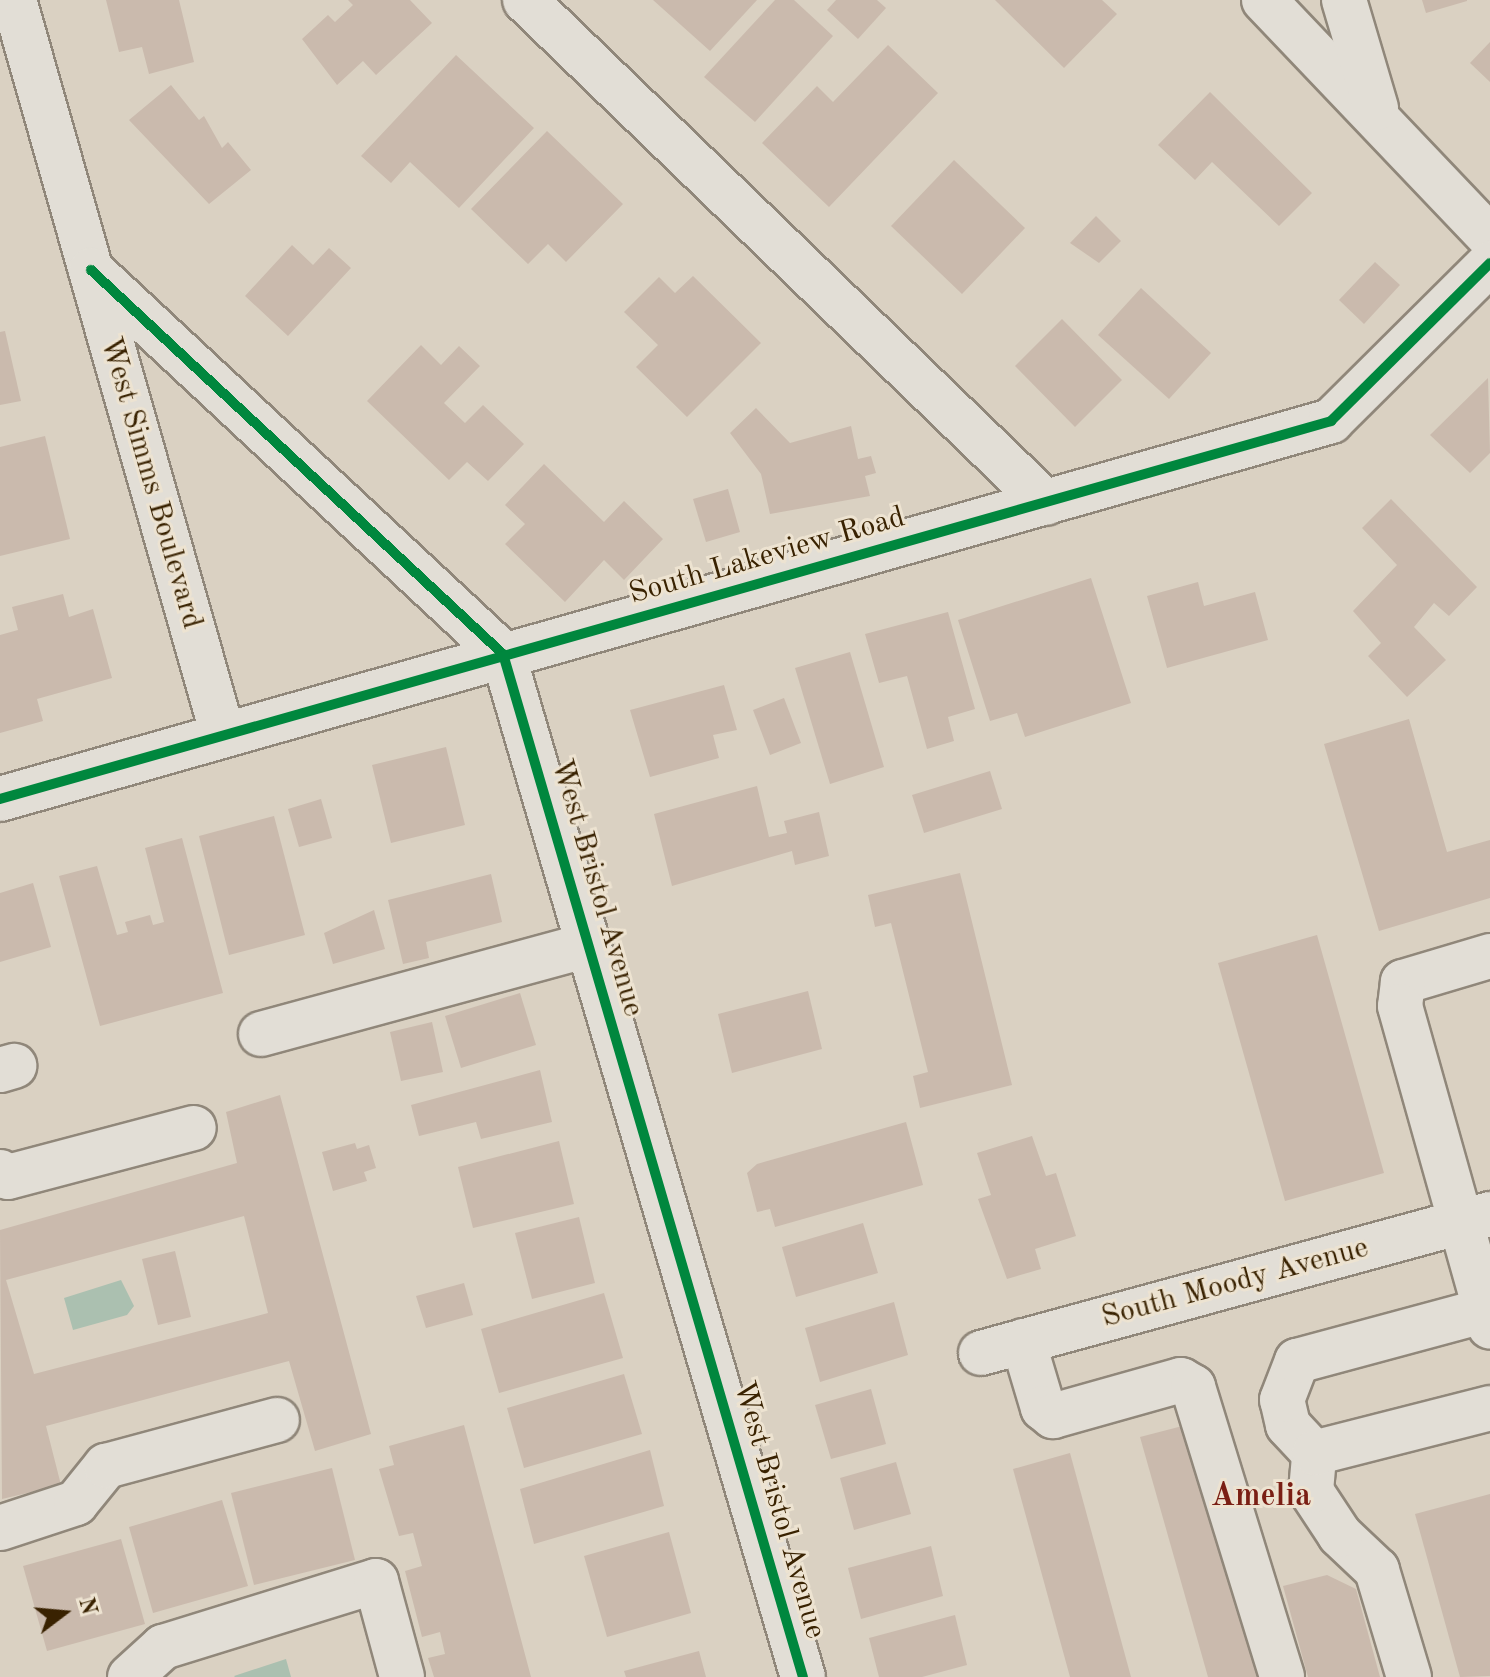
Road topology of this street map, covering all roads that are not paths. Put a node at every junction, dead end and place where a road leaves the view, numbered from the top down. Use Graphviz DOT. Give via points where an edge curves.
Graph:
graph roads {
  1 [pos="14,0"];
  2 [pos="525,0"];
  3 [pos="1264,0"];
  4 [pos="1344,0"];
  5 [pos="1377,114"];
  6 [pos="1490,237"];
  7 [pos="1490,263"];
  8 [pos="91,270"];
  9 [pos="1046,503"];
  10 [pos="503,654"];
  11 [pos="223,735"];
  12 [pos="0,799"];
  13 [pos="588,945"];
  14 [pos="1490,956"];
  15 [pos="261,1034"];
  16 [pos="194,1128"];
  17 [pos="0,1172"];
  18 [pos="1477,1218"];
  19 [pos="1488,1318"];
  20 [pos="1023,1341"];
  21 [pos="981,1353"];
  22 [pos="1490,1408"];
  23 [pos="277,1420"];
  24 [pos="1314,1453"];
  25 [pos="0,1528"];
  26 [pos="130,1677"];
  27 [pos="402,1677"];
  28 [pos="803,1677"];
  29 [pos="1282,1677"];
  30 [pos="1409,1677"];
  1 -- 8 [label="street, West Simms Boulevard"];
  2 -- 9 [label="street"];
  3 -- 5 [label="street"];
  4 -- 5 [label="street"];
  5 -- 6 [label="street"];
  7 -- 9 [label="street, South Lakeview Road" via="1331,421"];
  8 -- 10 [label="street"];
  8 -- 11 [label="street, West Simms Boulevard"];
  9 -- 10 [label="street, South Lakeview Road"];
  10 -- 11 [label="street, South Lakeview Road"];
  10 -- 13 [label="street, West Bristol Avenue"];
  11 -- 12 [label="street, South Lakeview Road"];
  13 -- 15 [label="street"];
  13 -- 28 [label="street, West Bristol Avenue"];
  14 -- 18 [label="street" via="1403,982 1400,1006"];
  16 -- 17 [label="street" via="8,1177"];
  18 -- 19 [label="street"];
  18 -- 20 [label="street, South Moody Avenue"];
  19 -- 24 [label="street" via="1297,1361 1282,1400 1288,1425"];
  20 -- 21 [label="street, South Moody Avenue"];
  20 -- 29 [label="street" via="1043,1408 1053,1416 1181,1380 1193,1387"];
  22 -- 24 [label="street"];
  23 -- 25 [label="street" via="106,1466 76,1503"];
  24 -- 30 [label="street" via="1311,1491 1340,1535 1377,1570"];
  26 -- 27 [label="street" via="163,1647 376,1581"];
}
